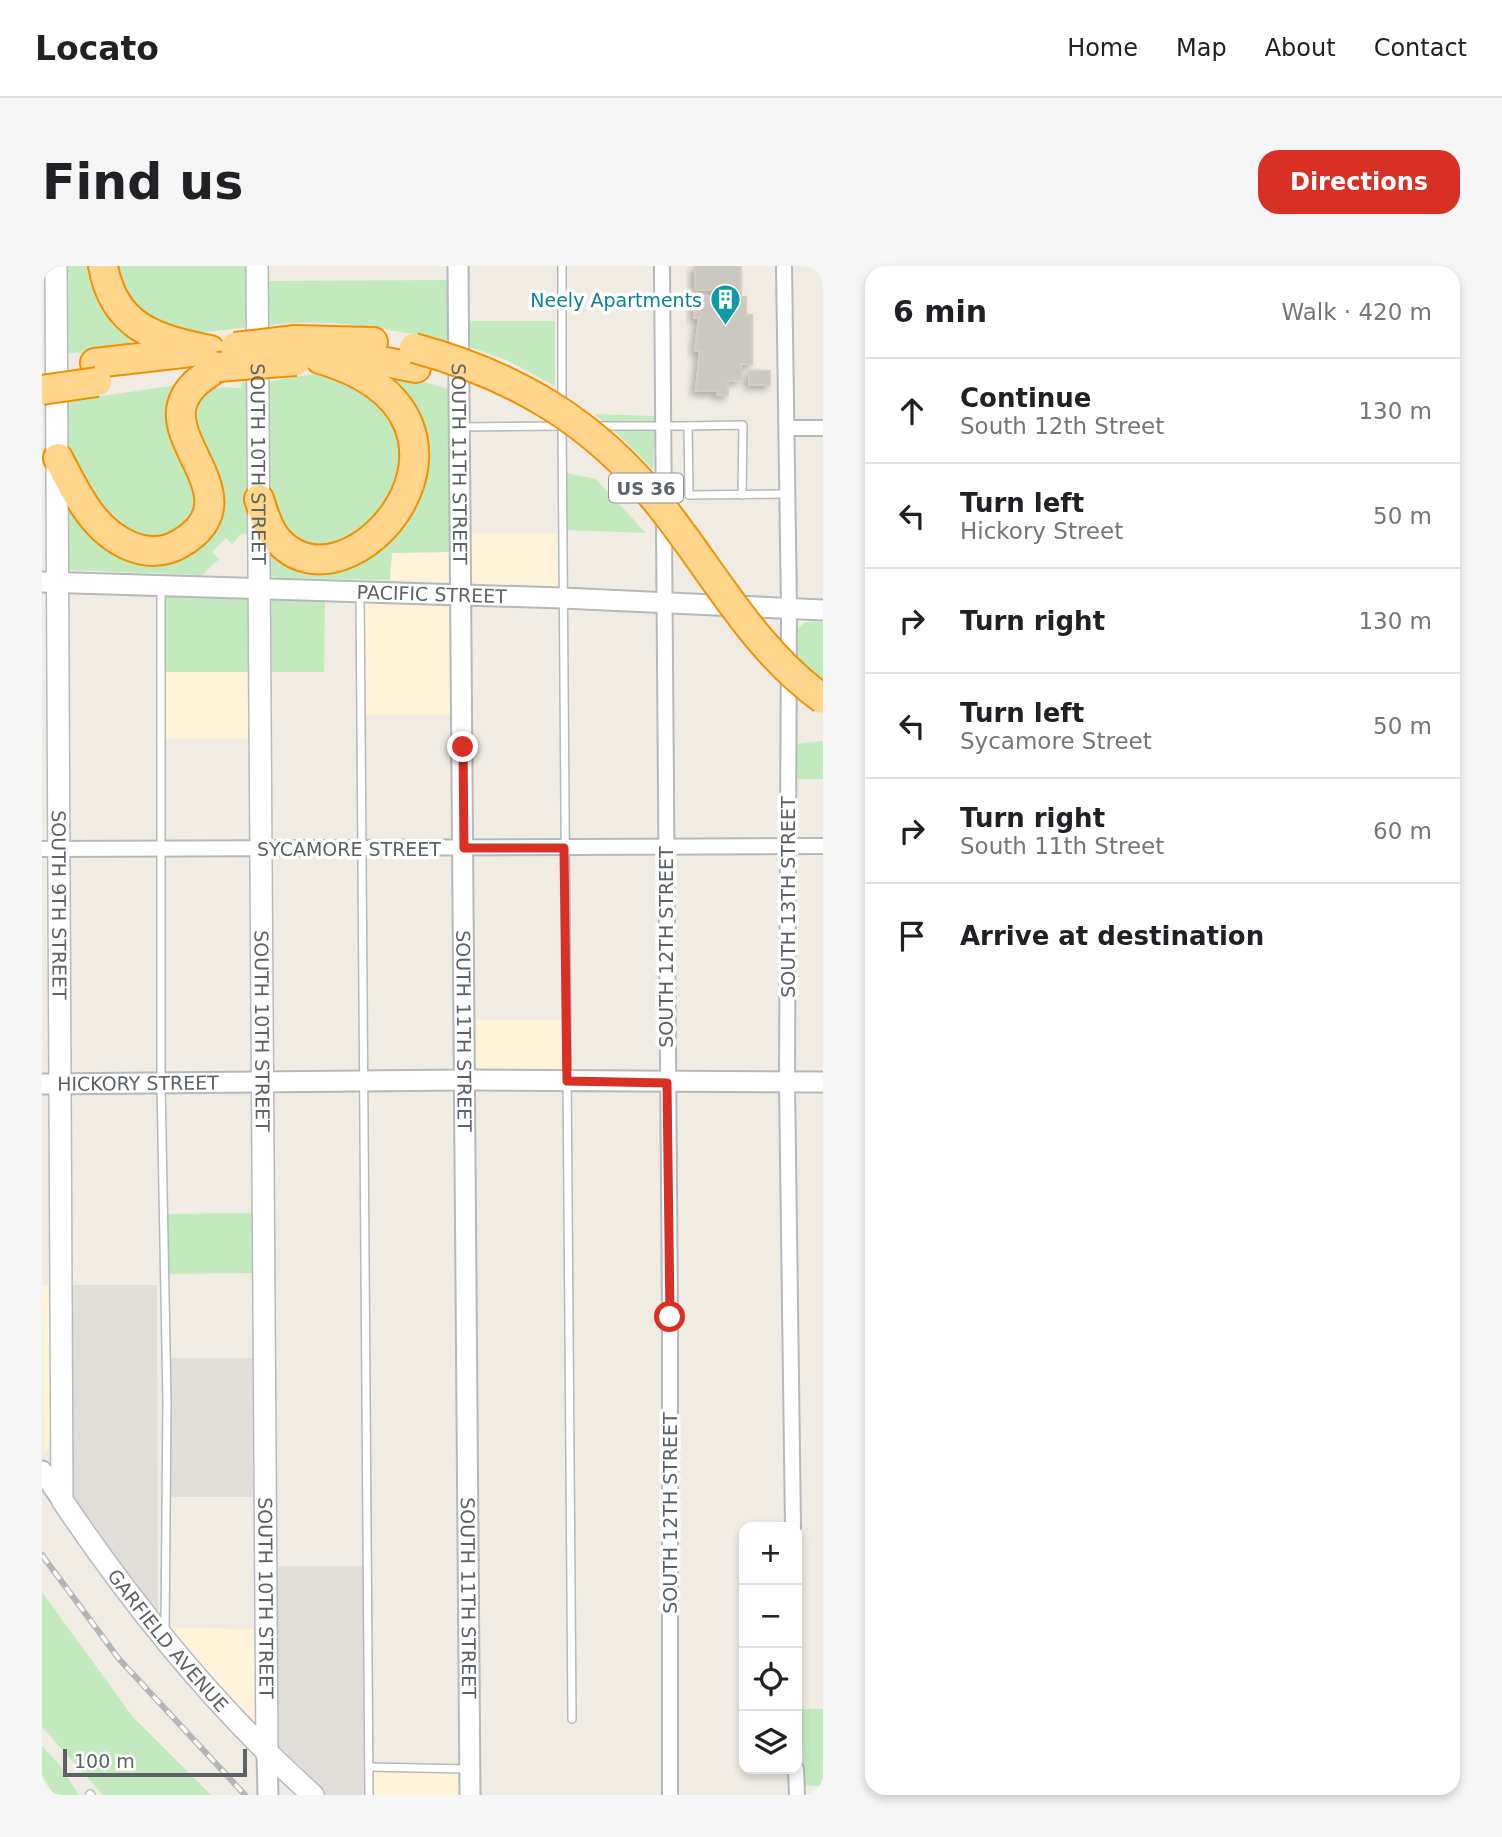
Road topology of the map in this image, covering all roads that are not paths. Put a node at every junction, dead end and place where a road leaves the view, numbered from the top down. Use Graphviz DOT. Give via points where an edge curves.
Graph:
graph roads {
  1 [pos="56,266"];
  2 [pos="103,266"];
  3 [pos="257,266"];
  4 [pos="458,266"];
  5 [pos="562,266"];
  6 [pos="662,266"];
  7 [pos="784,266"];
  8 [pos="304,354"];
  9 [pos="215,355"];
  10 [pos="415,358"];
  11 [pos="42,371"];
  12 [pos="96,372"];
  13 [pos="42,390"];
  14 [pos="663,425"];
  15 [pos="562,426"];
  16 [pos="688,426"];
  17 [pos="460,427"];
  18 [pos="788,428"];
  19 [pos="823,428"];
  20 [pos="58,458"];
  21 [pos="788,494"];
  22 [pos="743,495"];
  23 [pos="259,499"];
  24 [pos="50,583"];
  25 [pos="161,587"];
  26 [pos="259,589"];
  27 [pos="360,592"];
  28 [pos="462,595"];
  29 [pos="562,598"];
  30 [pos="664,603"];
  31 [pos="789,609"];
  32 [pos="823,610"];
  33 [pos="823,699"];
  34 [pos="823,722"];
  35 [pos="788,846"];
  36 [pos="823,846"];
  37 [pos="665,847"];
  38 [pos="363,848"];
  39 [pos="464,848"];
  40 [pos="564,848"];
  41 [pos="51,849"];
  42 [pos="162,849"];
  43 [pos="261,849"];
  44 [pos="464,1080"];
  45 [pos="363,1081"];
  46 [pos="567,1081"];
  47 [pos="261,1082"];
  48 [pos="787,1082"];
  49 [pos="823,1082"];
  50 [pos="161,1083"];
  51 [pos="667,1083"];
  52 [pos="51,1084"];
  53 [pos="42,1471"];
  54 [pos="62,1500"];
  55 [pos="793,1522"];
  56 [pos="165,1639"];
  57 [pos="572,1719"];
  58 [pos="267,1754"];
  59 [pos="369,1768"];
  60 [pos="470,1769"];
  61 [pos="796,1774"];
  62 [pos="268,1795"];
  63 [pos="313,1795"];
  64 [pos="369,1795"];
  65 [pos="470,1795"];
  66 [pos="670,1795"];
  67 [pos="797,1795"];
  1 -- 20 [label="main road, SOUTH 9TH STREET"];
  2 -- 9 [label="highway" via="114,300 136,325 167,342"];
  3 -- 23 [label="main road, SOUTH 10TH STREET"];
  4 -- 17 [label="street, SOUTH 11TH STREET"];
  5 -- 15 [label="lane"];
  6 -- 14 [label="street, SOUTH 12TH STREET"];
  7 -- 18 [label="street, SOUTH 13TH STREET"];
  8 -- 9 [label="highway, US 36, bridge"];
  8 -- 10 [label="highway, US 36" via="344,340"];
  8 -- 23 [label="highway" via="366,377 401,411 414,453 407,496 391,522 369,542 341,555 313,558 281,543 267,524"];
  9 -- 12 [label="highway, US 36"];
  9 -- 20 [label="highway" via="182,404 181,425 206,476 209,498 197,529 180,544 149,551 107,533"];
  10 -- 33 [label="highway, US 36, bridge" via="486,370 597,437 660,505 750,629"];
  10 -- 34 [label="highway, US 36" via="517,406 551,425 584,452 645,517 764,673"];
  11 -- 12 [label="highway, US 36"];
  12 -- 13 [label="highway, US 36, bridge"];
  14 -- 15 [label="lane"];
  14 -- 16 [label="lane"];
  14 -- 30 [label="street, SOUTH 12TH STREET"];
  15 -- 17 [label="lane"];
  15 -- 29 [label="lane"];
  16 -- 22 [label="lane" via="689,495"];
  16 -- 22 [label="lane" via="743,425"];
  17 -- 28 [label="street, SOUTH 11TH STREET"];
  18 -- 19 [label="street"];
  18 -- 21 [label="street, SOUTH 13TH STREET"];
  20 -- 24 [label="main road, SOUTH 9TH STREET"];
  21 -- 22 [label="lane"];
  21 -- 31 [label="street, SOUTH 13TH STREET"];
  23 -- 26 [label="main road, SOUTH 10TH STREET"];
  24 -- 25 [label="street, PACIFIC STREET"];
  24 -- 41 [label="main road, SOUTH 9TH STREET"];
  25 -- 26 [label="street, PACIFIC STREET"];
  25 -- 42 [label="lane"];
  26 -- 27 [label="street, PACIFIC STREET"];
  26 -- 43 [label="main road, SOUTH 10TH STREET"];
  27 -- 28 [label="street, PACIFIC STREET"];
  27 -- 38 [label="lane"];
  28 -- 29 [label="street, PACIFIC STREET"];
  28 -- 39 [label="street, SOUTH 11TH STREET"];
  29 -- 30 [label="street, PACIFIC STREET"];
  29 -- 40 [label="lane"];
  30 -- 31 [label="street, PACIFIC STREET"];
  30 -- 37 [label="street, SOUTH 12TH STREET"];
  31 -- 32 [label="street, PACIFIC STREET"];
  31 -- 35 [label="street, SOUTH 13TH STREET"];
  35 -- 36 [label="street, SYCAMORE STREET"];
  35 -- 37 [label="street, SYCAMORE STREET"];
  35 -- 48 [label="street, SOUTH 13TH STREET"];
  37 -- 40 [label="street, SYCAMORE STREET"];
  37 -- 51 [label="street, SOUTH 12TH STREET"];
  38 -- 39 [label="street, SYCAMORE STREET"];
  38 -- 43 [label="street, SYCAMORE STREET"];
  38 -- 45 [label="lane"];
  39 -- 40 [label="street, SYCAMORE STREET"];
  39 -- 44 [label="street, SOUTH 11TH STREET"];
  40 -- 46 [label="lane"];
  41 -- 42 [label="street, SYCAMORE STREET"];
  41 -- 52 [label="main road, SOUTH 9TH STREET"];
  42 -- 43 [label="street, SYCAMORE STREET"];
  42 -- 50 [label="lane"];
  43 -- 47 [label="main road, SOUTH 10TH STREET"];
  44 -- 45 [label="street, HICKORY STREET"];
  44 -- 46 [label="street, HICKORY STREET"];
  44 -- 60 [label="street, SOUTH 11TH STREET"];
  45 -- 47 [label="street, HICKORY STREET"];
  45 -- 59 [label="lane"];
  46 -- 51 [label="street, HICKORY STREET"];
  46 -- 57 [label="lane"];
  47 -- 50 [label="street, HICKORY STREET"];
  47 -- 58 [label="main road, SOUTH 10TH STREET"];
  48 -- 49 [label="street, HICKORY STREET"];
  48 -- 51 [label="street, HICKORY STREET"];
  48 -- 55 [label="street, SOUTH 13TH STREET"];
  50 -- 52 [label="street, HICKORY STREET"];
  50 -- 56 [label="lane" via="167,1402"];
  51 -- 66 [label="street, SOUTH 12TH STREET"];
  52 -- 54 [label="main road, SOUTH 9TH STREET"];
  53 -- 54 [label="street, GARFIELD AVENUE"];
  54 -- 56 [label="main road, GARFIELD AVENUE"];
  56 -- 58 [label="main road, GARFIELD AVENUE"];
  58 -- 62 [label="street, SOUTH 10TH STREET"];
  58 -- 63 [label="main road, GARFIELD AVENUE"];
  59 -- 60 [label="lane"];
  59 -- 64 [label="lane"];
  60 -- 65 [label="street, SOUTH 11TH STREET"];
  61 -- 67 [label="street"];
}
